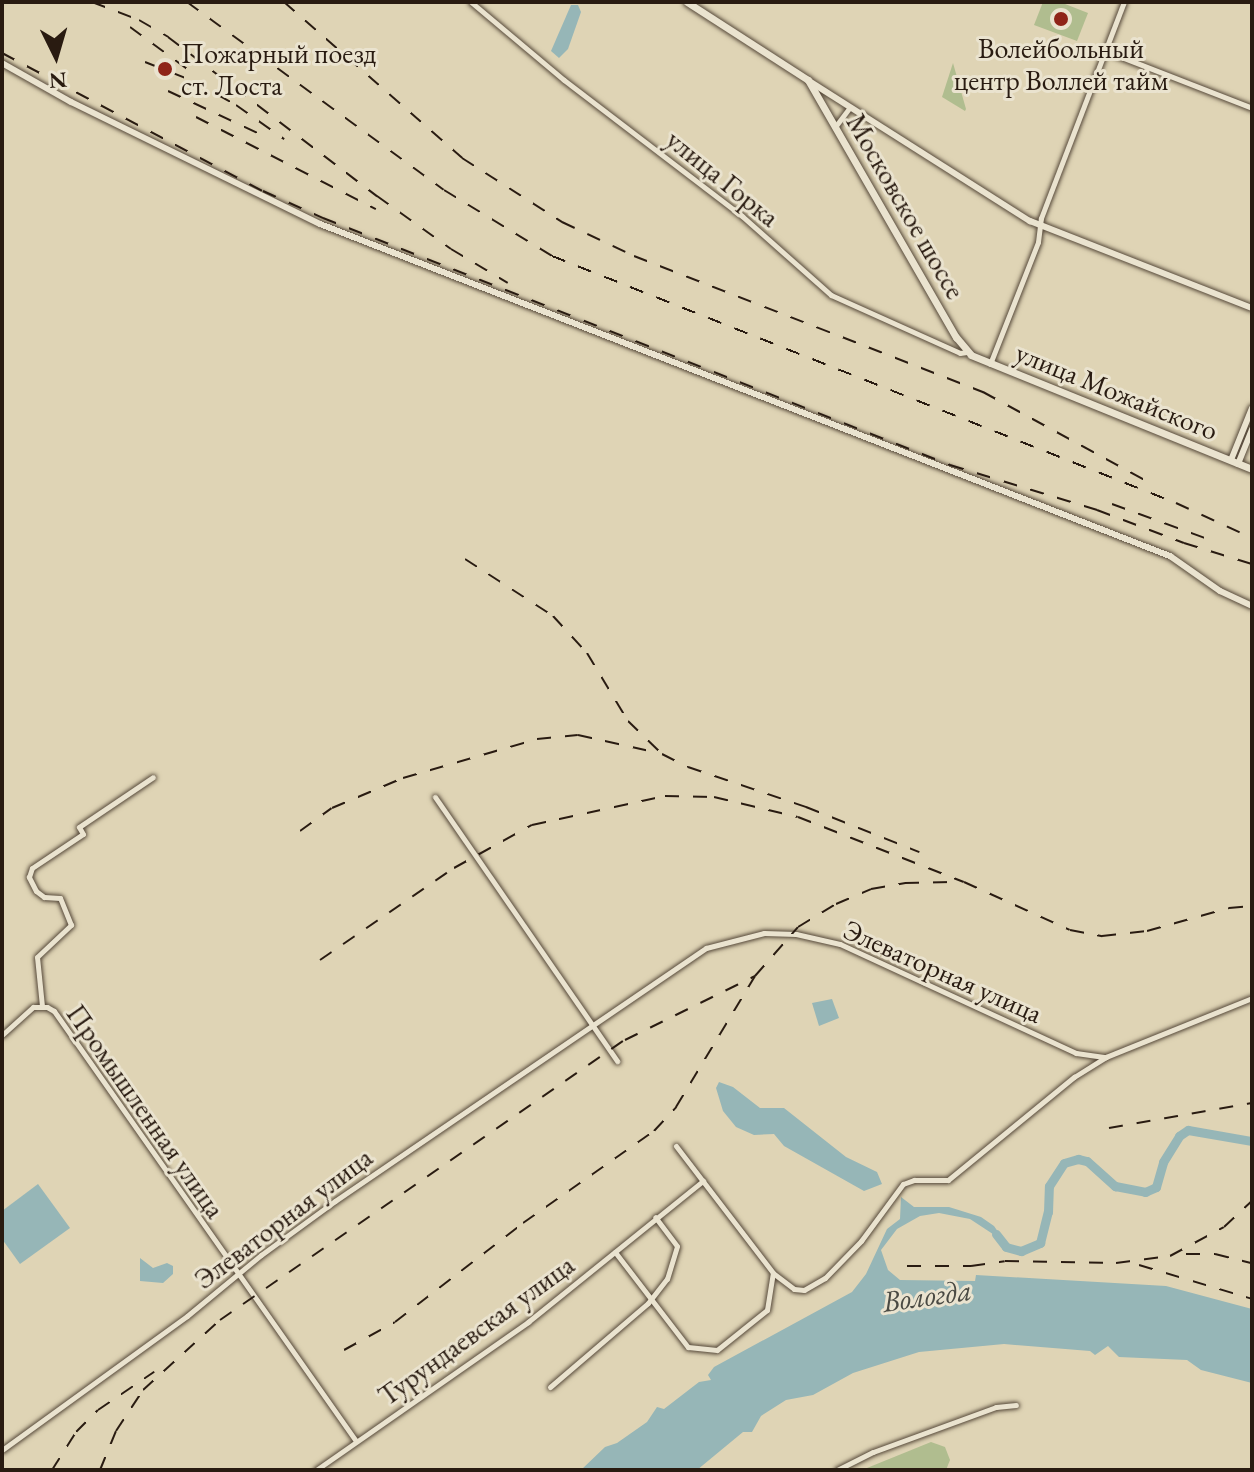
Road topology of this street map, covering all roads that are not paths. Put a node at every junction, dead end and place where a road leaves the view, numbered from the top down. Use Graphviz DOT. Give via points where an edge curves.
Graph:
graph roads {
  1 [pos="471,2"];
  2 [pos="687,2"];
  3 [pos="1124,2"];
  4 [pos="1106,51"];
  5 [pos="2,63"];
  6 [pos="808,80"];
  7 [pos="850,107"];
  8 [pos="1252,108"];
  9 [pos="835,127"];
  10 [pos="1041,226"];
  11 [pos="1252,308"];
  12 [pos="967,352"];
  13 [pos="990,364"];
  14 [pos="1252,408"];
  15 [pos="1252,429"];
  16 [pos="1235,462"];
  17 [pos="1252,469"];
  18 [pos="1252,606"];
  19 [pos="153,777"];
  20 [pos="435,797"];
  21 [pos="1252,998"];
  22 [pos="42,1006"];
  23 [pos="592,1023"];
  24 [pos="2,1035"];
  25 [pos="1106,1057"];
  26 [pos="617,1061"];
  27 [pos="676,1146"];
  28 [pos="703,1181"];
  29 [pos="655,1217"];
  30 [pos="615,1252"];
  31 [pos="238,1273"];
  32 [pos="773,1273"];
  33 [pos="651,1299"];
  34 [pos="550,1387"];
  35 [pos="1016,1405"];
  36 [pos="356,1441"];
  37 [pos="2,1450"];
  38 [pos="316,1470"];
  39 [pos="837,1470"];
  1 -- 12 [label="street, улица Горка" via="742,216 831,295"];
  2 -- 6 [label="main road, Московское шоссе"];
  3 -- 4 [label="street"];
  4 -- 8 [label="street"];
  4 -- 10 [label="street"];
  5 -- 18 [label="street" via="308,218 1170,556"];
  6 -- 7 [label="street, Московское шоссе"];
  6 -- 9 [label="main road, Московское шоссе"];
  7 -- 9 [label="street"];
  7 -- 10 [label="street, Московское шоссе"];
  9 -- 12 [label="main road, Московское шоссе"];
  10 -- 11 [label="street, Московское шоссе"];
  10 -- 13 [label="street"];
  12 -- 13 [label="main road, улица Можайского"];
  13 -- 16 [label="main road, улица Можайского"];
  14 -- 16 [label="street"];
  15 -- 16 [label="street"];
  16 -- 17 [label="main road, улица Можайского"];
  19 -- 22 [label="street" via="79,827 83,834 32,868 29,877 36,891 60,898 71,925 37,957"];
  20 -- 23 [label="street"];
  21 -- 25 [label="street"];
  22 -- 24 [label="street, Промышленная улица" via="28,1011"];
  22 -- 31 [label="street, Промышленная улица" via="60,1019"];
  23 -- 25 [label="street, Элеваторная улица" via="706,948 744,936 792,933 857,951 1076,1053"];
  23 -- 26 [label="street"];
  23 -- 31 [label="street, Элеваторная улица"];
  25 -- 32 [label="street" via="1074,1077 960,1174 903,1184 861,1241 811,1288 794,1289"];
  27 -- 28 [label="street"];
  28 -- 29 [label="street, Турундаевская улица"];
  28 -- 32 [label="street"];
  29 -- 30 [label="street, Турундаевская улица"];
  29 -- 33 [label="street" via="677,1246 667,1279"];
  30 -- 33 [label="street"];
  30 -- 36 [label="street, Турундаевская улица" via="528,1322"];
  31 -- 36 [label="street, Промышленная улица"];
  31 -- 37 [label="street, Элеваторная улица"];
  32 -- 33 [label="street" via="767,1310 717,1350 688,1347"];
  33 -- 34 [label="street"];
  35 -- 39 [label="street" via="996,1407"];
  36 -- 38 [label="street, Турундаевская улица"];
}
